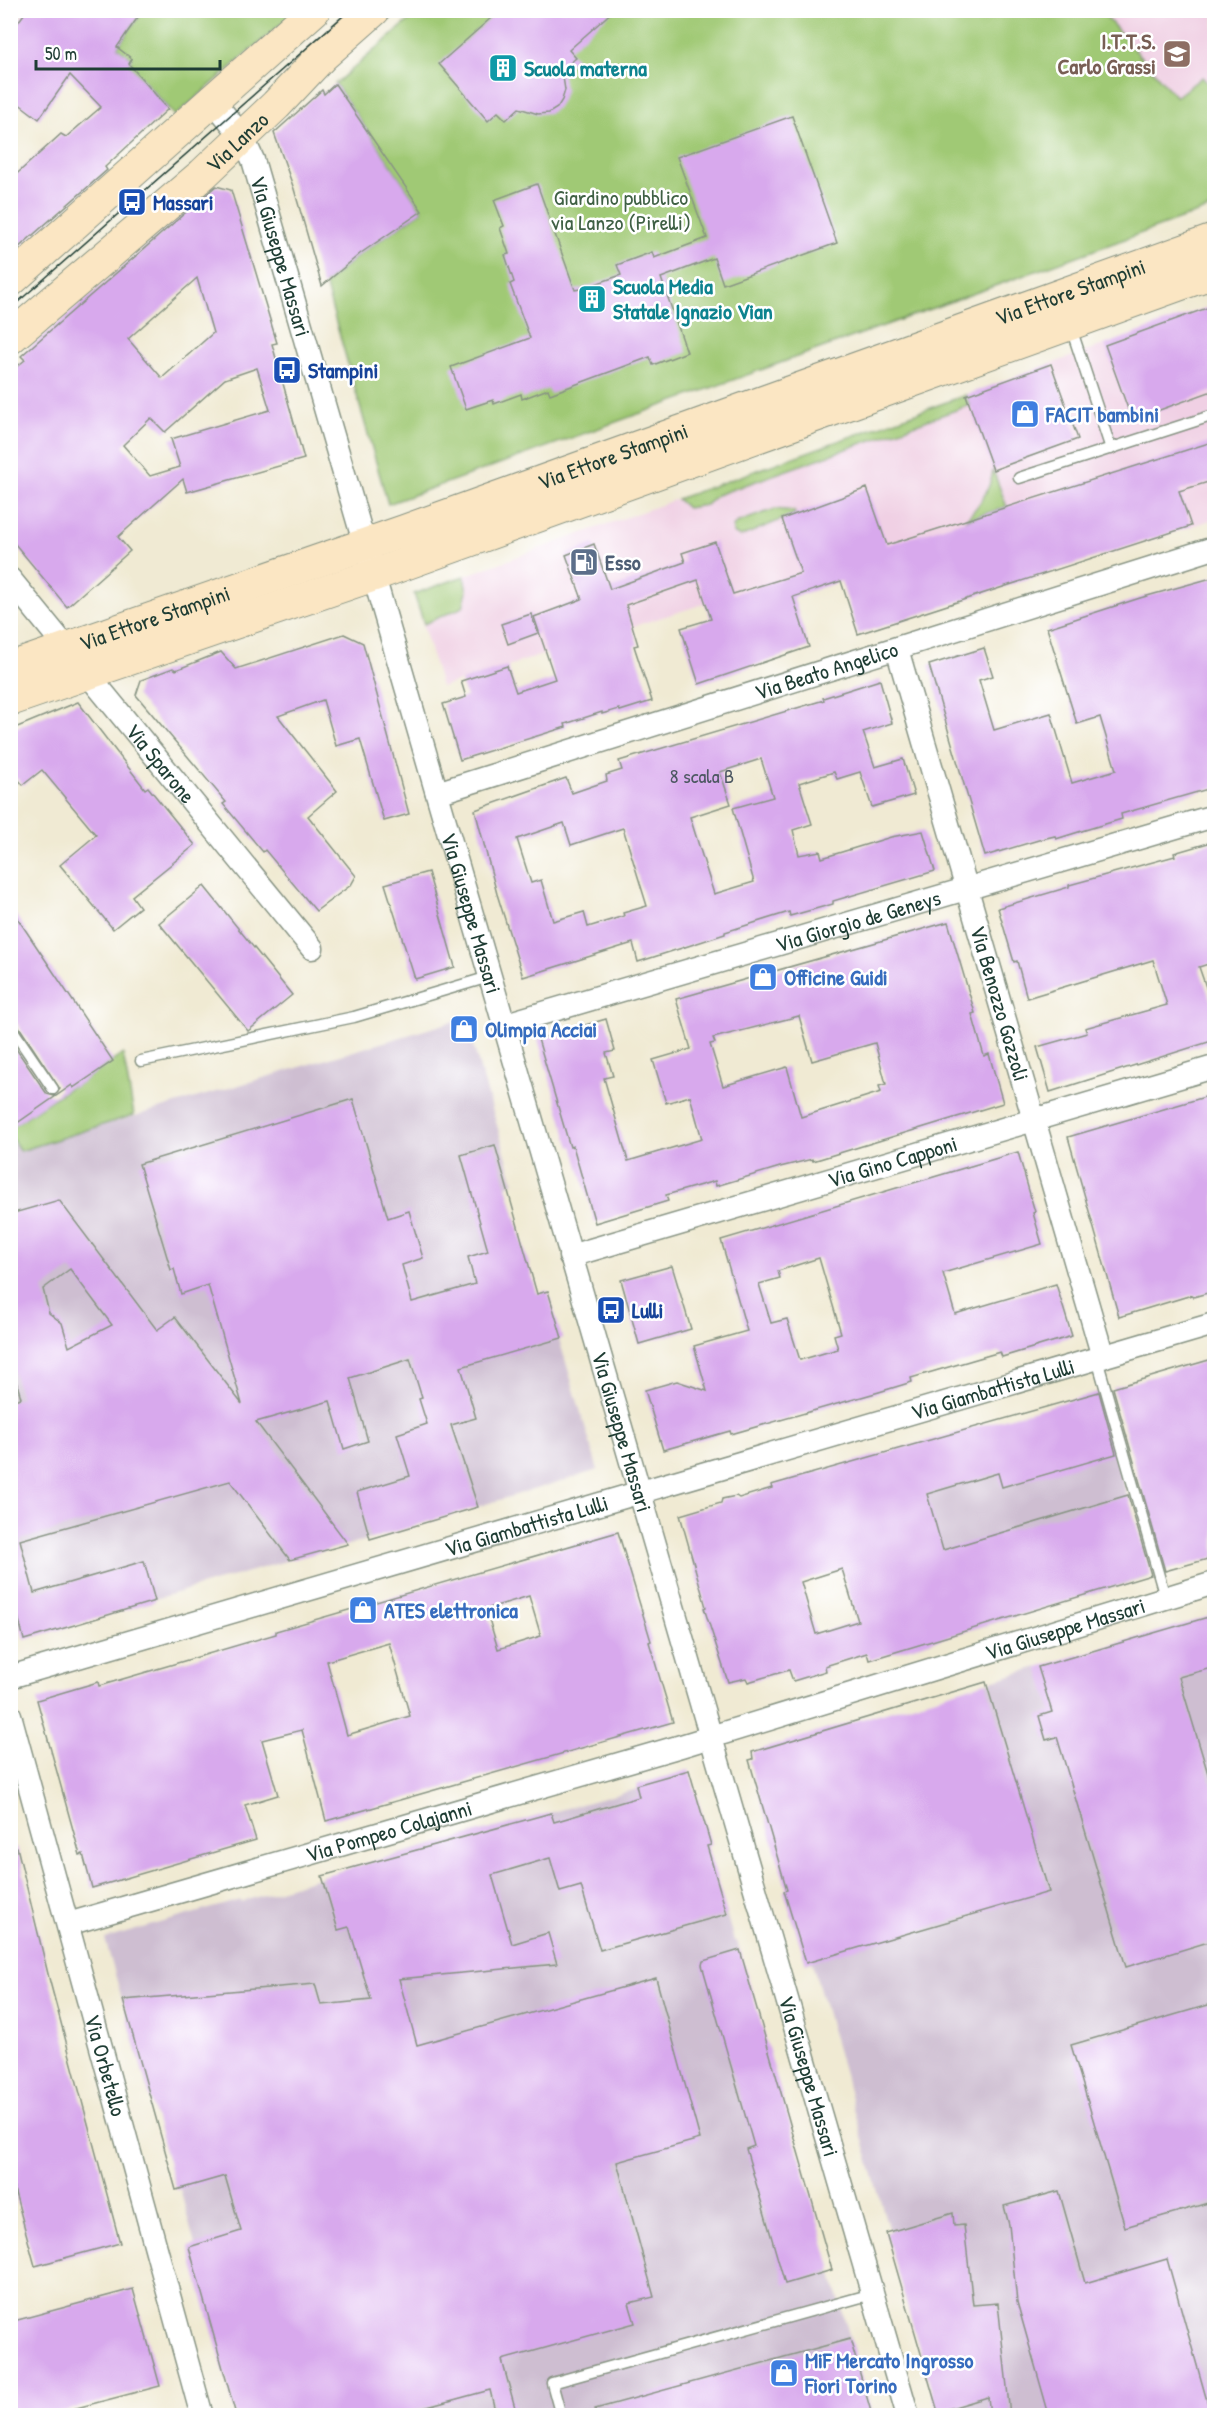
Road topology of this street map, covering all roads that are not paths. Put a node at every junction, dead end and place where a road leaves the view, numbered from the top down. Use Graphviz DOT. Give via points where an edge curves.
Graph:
graph roads {
  1 [pos="314,10"];
  2 [pos="374,10"];
  3 [pos="213,101"];
  4 [pos="242,136"];
  5 [pos="1215,240"];
  6 [pos="1215,272"];
  7 [pos="10,281"];
  8 [pos="1070,325"];
  9 [pos="10,338"];
  10 [pos="1215,415"];
  11 [pos="1111,449"];
  12 [pos="1019,478"];
  13 [pos="365,544"];
  14 [pos="1215,548"];
  15 [pos="374,575"];
  16 [pos="10,579"];
  17 [pos="68,648"];
  18 [pos="897,649"];
  19 [pos="10,668"];
  20 [pos="89,673"];
  21 [pos="10,700"];
  22 [pos="437,793"];
  23 [pos="1215,816"];
  24 [pos="968,889"];
  25 [pos="312,948"];
  26 [pos="489,977"];
  27 [pos="503,1025"];
  28 [pos="10,1026"];
  29 [pos="141,1061"];
  30 [pos="1215,1067"];
  31 [pos="53,1089"];
  32 [pos="1035,1120"];
  33 [pos="570,1256"];
  34 [pos="1215,1324"];
  35 [pos="1100,1358"];
  36 [pos="639,1493"];
  37 [pos="1211,1584"];
  38 [pos="1165,1597"];
  39 [pos="10,1677"];
  40 [pos="10,1715"];
  41 [pos="711,1737"];
  42 [pos="68,1924"];
  43 [pos="872,2294"];
  44 [pos="202,2415"];
  45 [pos="561,2415"];
  46 [pos="908,2415"];
  1 -- 3 [label="main road, Via Lanzo"];
  2 -- 4 [label="main road, Via Lanzo"];
  3 -- 4 [label="street, Via Giuseppe Massari"];
  3 -- 7 [label="main road, Via Lanzo"];
  4 -- 9 [label="main road, Via Lanzo"];
  4 -- 13 [label="street, Via Giuseppe Massari" via="253,160"];
  5 -- 13 [label="main road, Via Ettore Stampini"];
  6 -- 8 [label="main road, Via Ettore Stampini"];
  8 -- 11 [label="lane"];
  8 -- 15 [label="main road, Via Ettore Stampini"];
  10 -- 11 [label="lane"];
  11 -- 12 [label="lane"];
  13 -- 15 [label="street, Via Giuseppe Massari"];
  13 -- 17 [label="main road, Via Ettore Stampini"];
  14 -- 18 [label="street, Via Beato Angelico"];
  15 -- 20 [label="main road, Via Ettore Stampini"];
  15 -- 22 [label="street, Via Giuseppe Massari"];
  16 -- 17 [label="street, Via Sparone"];
  17 -- 19 [label="main road, Via Ettore Stampini"];
  17 -- 20 [label="street, Via Sparone"];
  18 -- 22 [label="street, Via Beato Angelico"];
  18 -- 24 [label="street, Via Benozzo Gozzoli"];
  20 -- 21 [label="main road, Via Ettore Stampini"];
  20 -- 25 [label="street, Via Sparone"];
  22 -- 26 [label="street, Via Giuseppe Massari"];
  23 -- 24 [label="street, Via Giorgio de Geneys"];
  24 -- 27 [label="street, Via Giorgio de Geneys"];
  24 -- 32 [label="street, Via Benozzo Gozzoli"];
  26 -- 27 [label="street, Via Giuseppe Massari"];
  26 -- 29 [label="lane" via="354,1017"];
  27 -- 33 [label="street, Via Giuseppe Massari"];
  28 -- 31 [label="lane"];
  30 -- 32 [label="street, Via Gino Capponi"];
  32 -- 33 [label="street, Via Gino Capponi"];
  32 -- 35 [label="street, Via Benozzo Gozzoli"];
  33 -- 36 [label="street, Via Giuseppe Massari"];
  34 -- 35 [label="street, Via Giambattista Lulli"];
  35 -- 36 [label="street, Via Giambattista Lulli"];
  35 -- 38 [label="lane"];
  36 -- 39 [label="street, Via Giambattista Lulli"];
  36 -- 41 [label="street, Via Giuseppe Massari"];
  37 -- 38 [label="street, Via Giuseppe Massari"];
  38 -- 41 [label="street, Via Giuseppe Massari"];
  40 -- 42 [label="street, Via Orbetello"];
  41 -- 42 [label="street, Via Pompeo Colajanni"];
  41 -- 43 [label="street, Via Giuseppe Massari"];
  42 -- 44 [label="street, Via Orbetello"];
  43 -- 45 [label="lane" via="552,2383"];
  43 -- 46 [label="street, Via Giuseppe Massari"];
}
